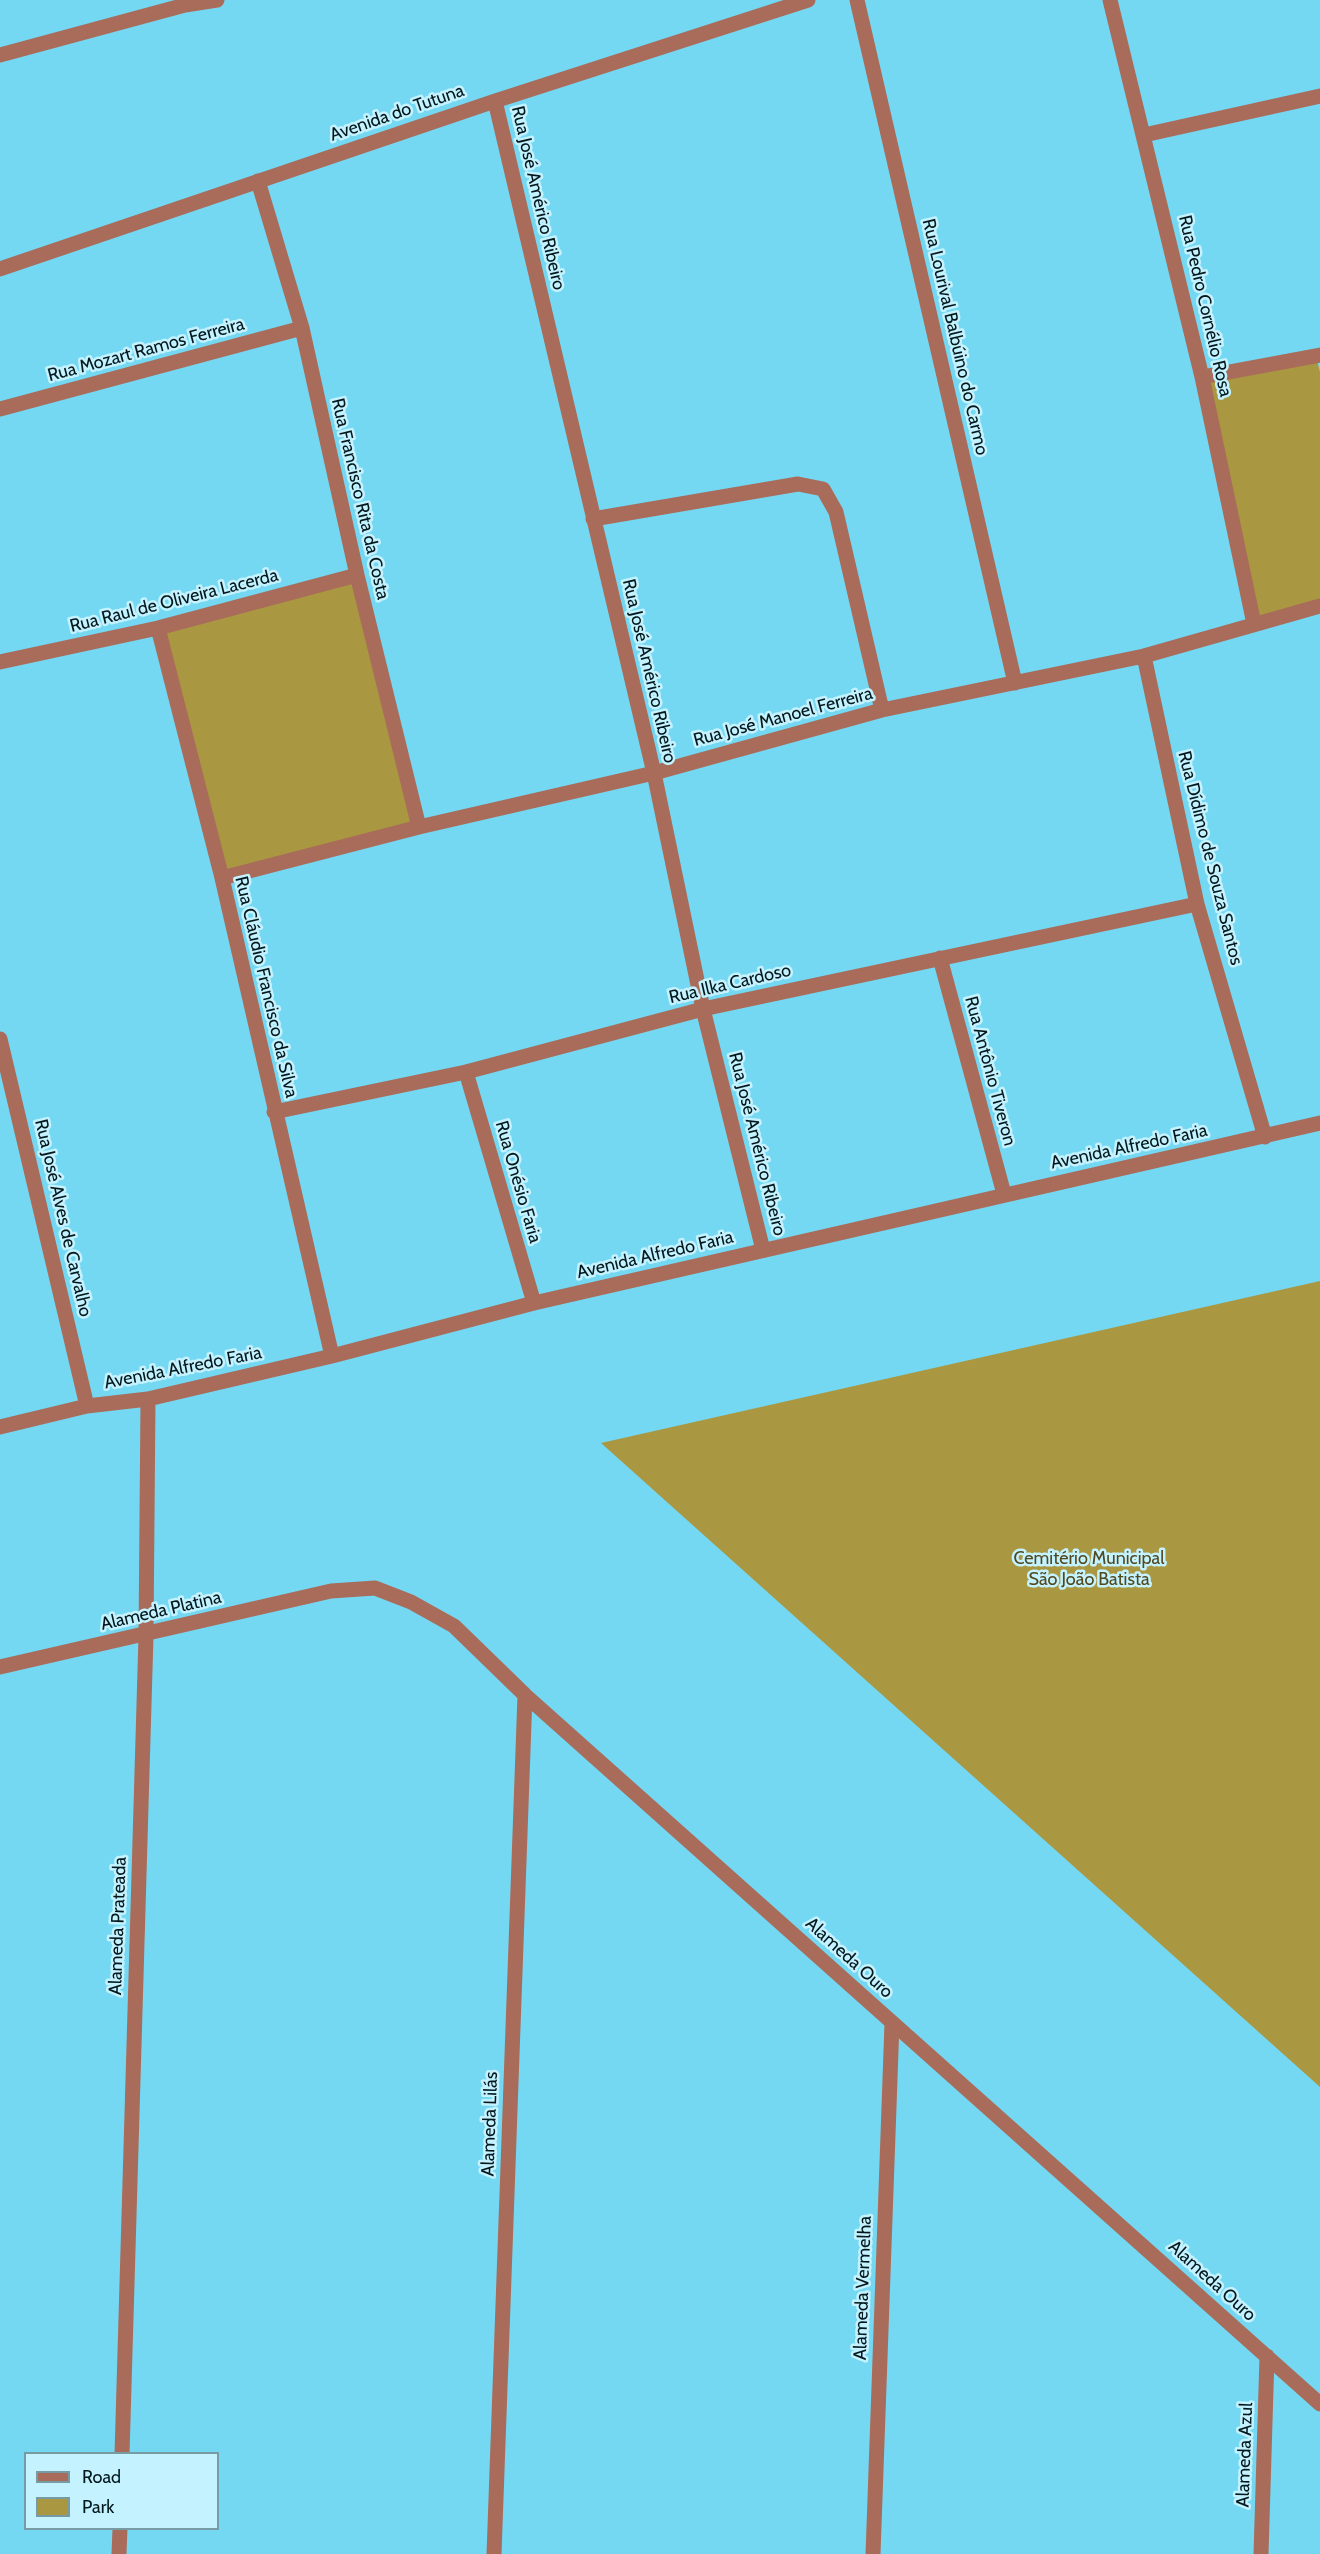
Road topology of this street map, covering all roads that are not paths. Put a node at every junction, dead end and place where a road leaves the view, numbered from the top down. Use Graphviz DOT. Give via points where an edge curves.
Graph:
graph roads {
  1 [pos="217,0"];
  2 [pos="808,0"];
  3 [pos="857,0"];
  4 [pos="1110,0"];
  5 [pos="182,2"];
  6 [pos="0,55"];
  7 [pos="1320,96"];
  8 [pos="495,101"];
  9 [pos="1144,135"];
  10 [pos="258,181"];
  11 [pos="0,269"];
  12 [pos="302,328"];
  13 [pos="1318,356"];
  14 [pos="1320,372"];
  15 [pos="1203,377"];
  16 [pos="0,409"];
  17 [pos="593,519"];
  18 [pos="357,575"];
  19 [pos="1320,606"];
  20 [pos="1254,624"];
  21 [pos="158,628"];
  22 [pos="1144,656"];
  23 [pos="0,663"];
  24 [pos="1016,683"];
  25 [pos="882,710"];
  26 [pos="654,773"];
  27 [pos="419,827"];
  28 [pos="222,878"];
  29 [pos="1197,904"];
  30 [pos="940,958"];
  31 [pos="703,1009"];
  32 [pos="0,1039"];
  33 [pos="466,1072"];
  34 [pos="274,1112"];
  35 [pos="1320,1123"];
  36 [pos="1266,1137"];
  37 [pos="1004,1194"];
  38 [pos="763,1250"];
  39 [pos="534,1304"];
  40 [pos="332,1356"];
  41 [pos="148,1399"];
  42 [pos="87,1406"];
  43 [pos="0,1427"];
  44 [pos="331,1592"];
  45 [pos="146,1636"];
  46 [pos="0,1667"];
  47 [pos="525,1695"];
  48 [pos="892,2023"];
  49 [pos="1267,2356"];
  50 [pos="1320,2404"];
  51 [pos="122,2452"];
  52 [pos="120,2530"];
  53 [pos="119,2554"];
  54 [pos="494,2554"];
  55 [pos="873,2554"];
  56 [pos="1261,2554"];
  1 -- 5 [label="street"];
  2 -- 8 [label="street, Avenida do Tutuna"];
  3 -- 24 [label="street, Rua Lourival Balbúino do Carmo"];
  4 -- 9 [label="street, Rua Pedro Cornélio Rosa"];
  5 -- 6 [label="street"];
  7 -- 9 [label="street"];
  8 -- 10 [label="street, Avenida do Tutuna"];
  8 -- 17 [label="street, Rua José Américo Ribeiro"];
  9 -- 15 [label="street, Rua Pedro Cornélio Rosa"];
  10 -- 11 [label="street, Avenida do Tutuna"];
  10 -- 12 [label="street, Rua Francisco Rita da Costa"];
  12 -- 16 [label="street, Rua Mozart Ramos Ferreira"];
  12 -- 18 [label="street, Rua Francisco Rita da Costa"];
  13 -- 14 [label="street"];
  13 -- 15 [label="street"];
  15 -- 20 [label="street, Rua Pedro Cornélio Rosa"];
  17 -- 25 [label="street" via="798,484 823,489 836,512"];
  17 -- 26 [label="street, Rua José Américo Ribeiro"];
  18 -- 21 [label="street, Rua Raul de Oliveira Lacerda"];
  18 -- 27 [label="street, Rua Francisco Rita da Costa"];
  19 -- 20 [label="street, Rua José Manoel Ferreira"];
  20 -- 22 [label="street, Rua José Manoel Ferreira"];
  21 -- 23 [label="street, Rua Raul de Oliveira Lacerda"];
  21 -- 28 [label="street, Rua Cláudio Francisco da Silva"];
  22 -- 24 [label="street, Rua José Manoel Ferreira"];
  22 -- 29 [label="street, Rua Dídimo de Souza Santos"];
  24 -- 25 [label="street, Rua José Manoel Ferreira"];
  25 -- 26 [label="street, Rua José Manoel Ferreira"];
  26 -- 27 [label="street, Rua José Manoel Ferreira"];
  26 -- 31 [label="street, Rua José Américo Ribeiro"];
  27 -- 28 [label="street, Rua José Manoel Ferreira"];
  28 -- 34 [label="street, Rua Cláudio Francisco da Silva"];
  29 -- 30 [label="street, Rua Ilka Cardoso"];
  29 -- 36 [label="street, Rua Dídimo de Souza Santos"];
  30 -- 31 [label="street, Rua Ilka Cardoso"];
  30 -- 37 [label="street, Rua Antônio Tiveron"];
  31 -- 33 [label="street, Rua Ilka Cardoso"];
  31 -- 38 [label="street, Rua José Américo Ribeiro"];
  32 -- 42 [label="street, Rua José Alves de Carvalho"];
  33 -- 34 [label="street, Rua Ilka Cardoso"];
  33 -- 39 [label="street, Rua Onésio Faria"];
  34 -- 40 [label="street, Rua Cláudio Francisco da Silva"];
  35 -- 36 [label="street, Avenida Alfredo Faria"];
  36 -- 37 [label="street, Avenida Alfredo Faria"];
  37 -- 38 [label="street, Avenida Alfredo Faria"];
  38 -- 39 [label="street, Avenida Alfredo Faria"];
  39 -- 40 [label="street, Avenida Alfredo Faria"];
  40 -- 41 [label="street, Avenida Alfredo Faria"];
  41 -- 42 [label="street, Avenida Alfredo Faria"];
  41 -- 45 [label="street, Alameda Prateada"];
  42 -- 43 [label="street, Avenida Alfredo Faria"];
  44 -- 45 [label="street, Alameda Platina"];
  44 -- 47 [label="street, Alameda Ouro" via="375,1588 411,1602 454,1626"];
  45 -- 46 [label="street, Alameda Platina"];
  45 -- 51 [label="street, Alameda Prateada"];
  47 -- 48 [label="street, Alameda Ouro"];
  47 -- 54 [label="street, Alameda Lilás"];
  48 -- 49 [label="street, Alameda Ouro"];
  48 -- 55 [label="street, Alameda Vermelha"];
  49 -- 50 [label="street, Alameda Ouro"];
  49 -- 56 [label="street, Alameda Azul"];
  52 -- 53 [label="street"];
}
